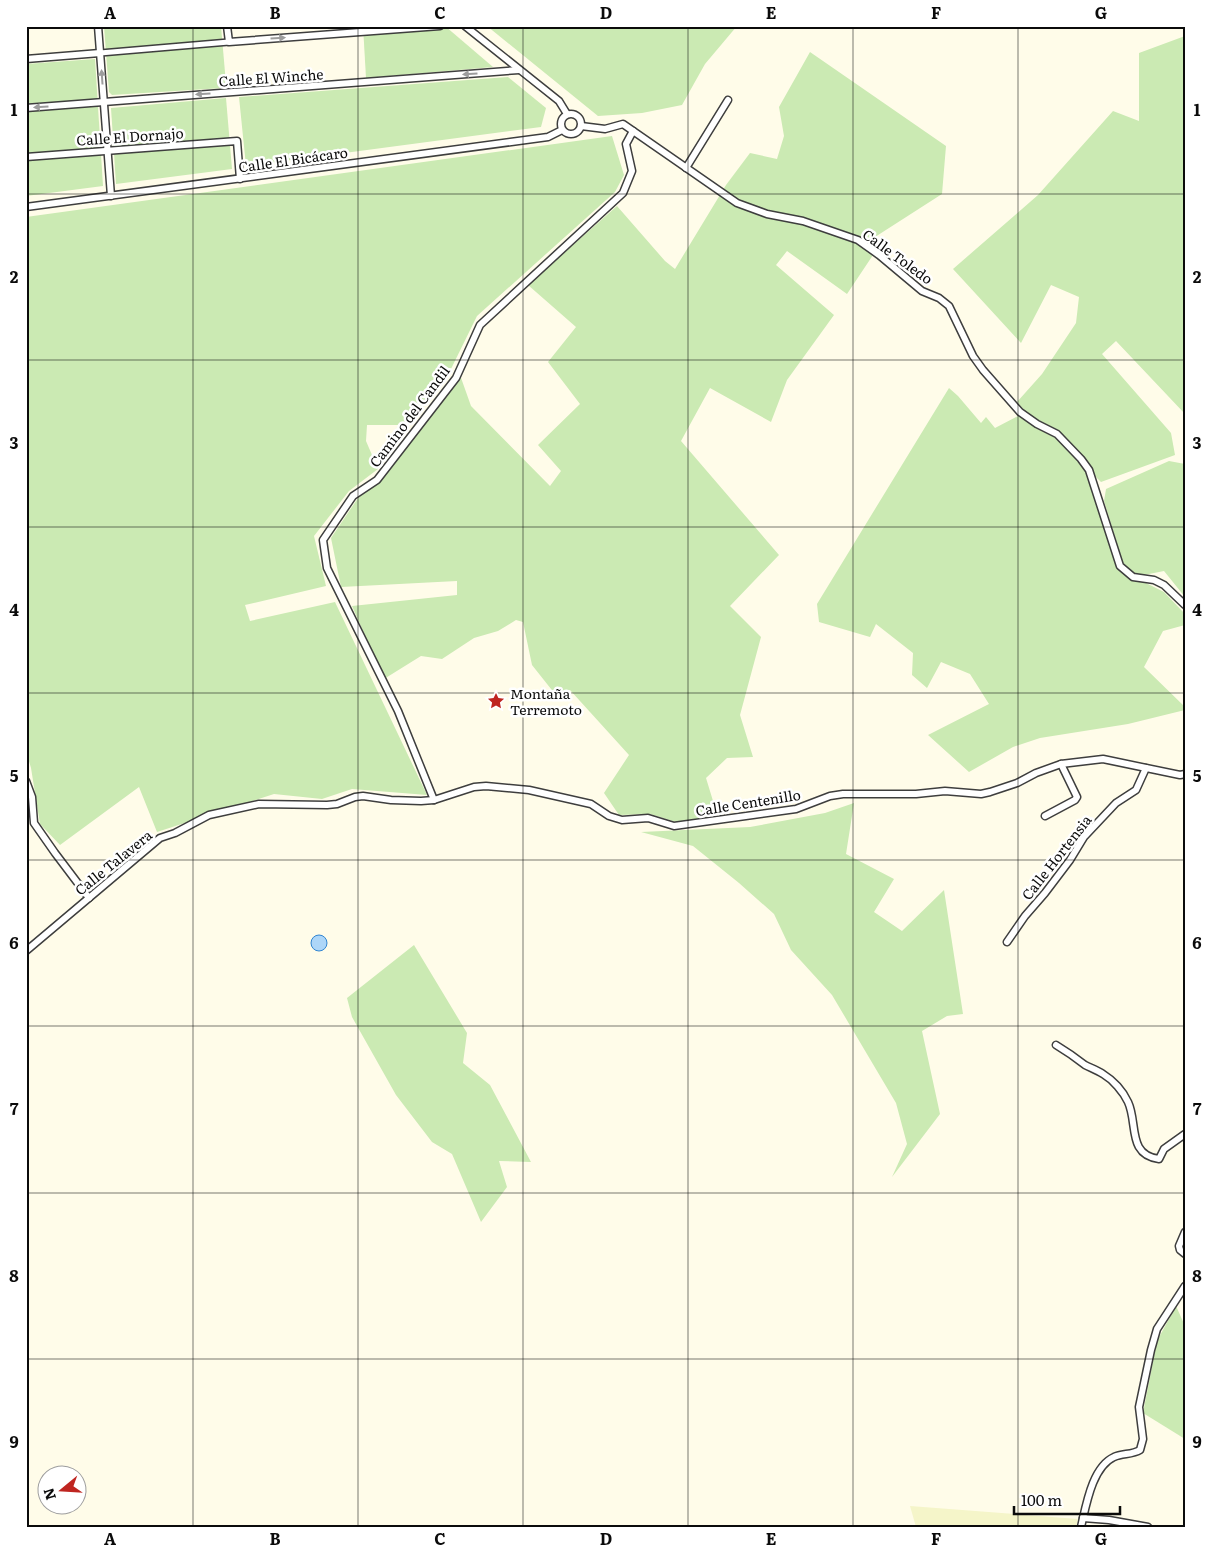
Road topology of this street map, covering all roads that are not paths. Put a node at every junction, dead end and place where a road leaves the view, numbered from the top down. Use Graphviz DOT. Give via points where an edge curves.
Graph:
graph roads {
  1 [pos="98,26"];
  2 [pos="228,26"];
  3 [pos="440,26"];
  4 [pos="465,26"];
  5 [pos="356,29"];
  6 [pos="229,42"];
  7 [pos="100,53"];
  8 [pos="26,59"];
  9 [pos="518,70"];
  10 [pos="728,100"];
  11 [pos="103,102"];
  12 [pos="26,108"];
  13 [pos="567,114"];
  14 [pos="581,126"];
  15 [pos="562,130"];
  16 [pos="633,131"];
  17 [pos="107,151"];
  18 [pos="26,157"];
  19 [pos="686,168"];
  20 [pos="240,179"];
  21 [pos="111,196"];
  22 [pos="26,207"];
  23 [pos="1185,605"];
  24 [pos="1061,764"];
  25 [pos="1146,768"];
  26 [pos="1185,774"];
  27 [pos="26,781"];
  28 [pos="434,800"];
  29 [pos="1045,816"];
  30 [pos="89,898"];
  31 [pos="1007,942"];
  32 [pos="26,951"];
  33 [pos="1056,1045"];
  34 [pos="1185,1134"];
  35 [pos="1185,1232"];
  36 [pos="1185,1254"];
  37 [pos="1185,1286"];
  38 [pos="1083,1518"];
  39 [pos="1081,1527"];
  40 [pos="1148,1527"];
  1 -- 7 [label="street"];
  2 -- 6 [label="street"];
  3 -- 5 [label="street"];
  4 -- 9 [label="street"];
  6 -- 5 [label="street, one-way"];
  6 -- 7 [label="street"];
  7 -- 8 [label="street"];
  11 -- 7 [label="street, one-way"];
  9 -- 11 [label="street, Calle El Winche, one-way"];
  9 -- 13 [label="street" via="559,101"];
  10 -- 19 [label="street"];
  11 -- 12 [label="street, Calle El Winche, one-way"];
  11 -- 17 [label="street"];
  13 -- 14 [label="street" via="577,115"];
  13 -- 15 [label="street" via="562,118"];
  14 -- 15 [label="street" via="574,134"];
  14 -- 16 [label="street, Calle Toledo" via="605,129 623,124"];
  15 -- 20 [label="street, Calle El Bicácaro" via="548,137"];
  16 -- 19 [label="street, Calle Toledo"];
  16 -- 28 [label="street, Camino del Candil" via="626,144 632,171 623,193 480,324 456,378 377,480 353,496 323,540 327,568 398,711"];
  17 -- 18 [label="street, Calle El Dornajo"];
  17 -- 20 [label="street, Calle El Dornajo" via="237,141"];
  17 -- 21 [label="street"];
  19 -- 23 [label="street, Calle Toledo" via="737,203 858,240 922,291 949,306 983,370 1020,412 1057,434 1089,470 1120,566 1133,577 1164,585"];
  20 -- 21 [label="street, Calle El Bicácaro"];
  21 -- 22 [label="street, Calle El Bicácaro"];
  24 -- 25 [label="street, Calle Centenillo" via="1103,759"];
  24 -- 28 [label="street, Calle Centenillo" via="981,794 945,791 843,794 796,809 674,826 648,818 622,820 591,804 529,790 474,787"];
  24 -- 29 [label="street" via="1077,797"];
  25 -- 26 [label="street, Calle Centenillo"];
  25 -- 31 [label="street, Calle Hortensia" via="1136,790 1116,803 1084,837 1046,894"];
  27 -- 30 [label="street" via="32,797 34,823"];
  28 -- 30 [label="street, Calle Talavera" via="363,796 327,805 259,804 209,816 160,838"];
  30 -- 32 [label="street, Calle Talavera"];
  33 -- 34 [label="street" via="1102,1073 1125,1096 1131,1109 1136,1141 1147,1155 1159,1159 1164,1149"];
  35 -- 36 [label="street" via="1179,1246"];
  37 -- 38 [label="street" via="1157,1329 1151,1350 1139,1407 1143,1439 1140,1450 1113,1457 1106,1463 1093,1479"];
  38 -- 39 [label="street"];
  38 -- 40 [label="street"];
}
